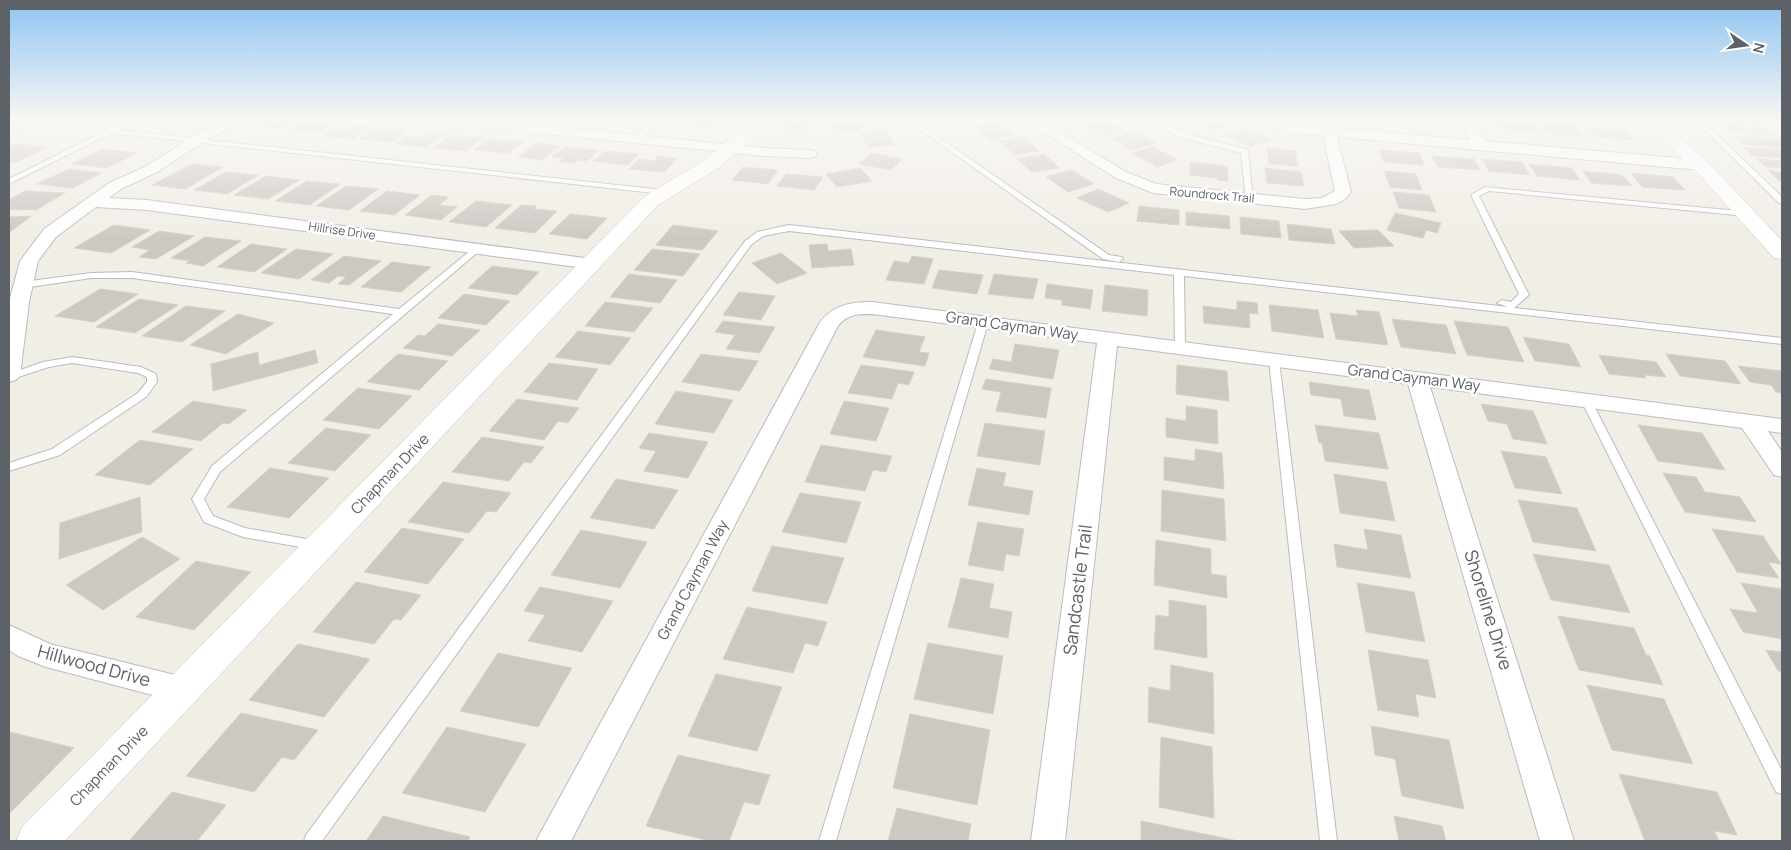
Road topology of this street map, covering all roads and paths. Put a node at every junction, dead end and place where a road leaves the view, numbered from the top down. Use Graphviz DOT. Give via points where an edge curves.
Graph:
graph roads {
  1 [pos="51,161"];
  2 [pos="165,161"];
  3 [pos="382,161"];
  4 [pos="715,161"];
  5 [pos="968,161"];
  6 [pos="1100,161"];
  7 [pos="1246,161"];
  8 [pos="1336,161"];
  9 [pos="1652,161"];
  10 [pos="1696,161"];
  11 [pos="1740,161"];
  12 [pos="1700,165"];
  13 [pos="9,182"];
  14 [pos="663,192"];
  15 [pos="1250,199"];
  16 [pos="1782,201"];
  17 [pos="91,202"];
  18 [pos="1746,214"];
  19 [pos="476,249"];
  20 [pos="1782,253"];
  21 [pos="592,264"];
  22 [pos="1179,272"];
  23 [pos="23,285"];
  24 [pos="401,312"];
  25 [pos="984,323"];
  26 [pos="1108,339"];
  27 [pos="1782,341"];
  28 [pos="1180,348"];
  29 [pos="1274,360"];
  30 [pos="9,376"];
  31 [pos="1417,378"];
  32 [pos="1586,400"];
  33 [pos="1749,422"];
  34 [pos="1782,426"];
  35 [pos="9,467"];
  36 [pos="1782,469"];
  37 [pos="321,546"];
  38 [pos="9,636"];
  39 [pos="183,690"];
  40 [pos="1782,786"];
  41 [pos="37,841"];
  42 [pos="312,841"];
  43 [pos="554,841"];
  44 [pos="826,841"];
  45 [pos="1048,841"];
  46 [pos="1328,841"];
  47 [pos="1557,841"];
  1 -- 13 [label="lane"];
  2 -- 17 [label="street"];
  3 -- 14 [label="lane"];
  4 -- 14 [label="street, Chapman Drive"];
  5 -- 18 [label="lane" via="1106,257 1513,304 1524,295 1475,195 1488,189"];
  6 -- 15 [label="street, Roundrock Trail" via="1137,183 1164,191"];
  7 -- 15 [label="lane"];
  8 -- 15 [label="street, Roundrock Trail" via="1343,192 1338,197 1321,204"];
  9 -- 12 [label="street"];
  10 -- 12 [label="street"];
  11 -- 16 [label="lane"];
  12 -- 18 [label="street"];
  14 -- 21 [label="street, Chapman Drive"];
  17 -- 19 [label="street, Hillrise Drive" via="147,205"];
  17 -- 23 [label="street" via="50,233 29,261"];
  18 -- 20 [label="street"];
  19 -- 21 [label="street, Hillrise Drive"];
  19 -- 24 [label="lane"];
  21 -- 37 [label="street, Chapman Drive"];
  22 -- 27 [label="lane"];
  22 -- 28 [label="lane"];
  22 -- 42 [label="lane" via="789,228 760,234 748,243"];
  23 -- 24 [label="lane" via="79,276 132,275"];
  23 -- 30 [label="street"];
  24 -- 37 [label="lane" via="216,470 198,499 208,519 243,532"];
  25 -- 26 [label="street, Grand Cayman Way"];
  25 -- 43 [label="street, Grand Cayman Way" via="872,308 846,310 834,316"];
  25 -- 44 [label="lane"];
  26 -- 28 [label="street, Grand Cayman Way"];
  26 -- 45 [label="street, Sandcastle Trail"];
  28 -- 29 [label="street, Grand Cayman Way"];
  29 -- 31 [label="street, Grand Cayman Way"];
  29 -- 46 [label="lane"];
  30 -- 35 [label="lane" via="72,360 140,370 152,376 152,382 142,395 56,452"];
  31 -- 32 [label="street, Grand Cayman Way"];
  31 -- 47 [label="street, Shoreline Drive"];
  32 -- 33 [label="street, Grand Cayman Way"];
  32 -- 40 [label="lane"];
  33 -- 34 [label="street, Grand Cayman Way"];
  33 -- 36 [label="street"];
  37 -- 39 [label="street, Chapman Drive"];
  38 -- 39 [label="street, Hillwood Drive" via="46,655"];
  39 -- 41 [label="street, Chapman Drive"];
}
